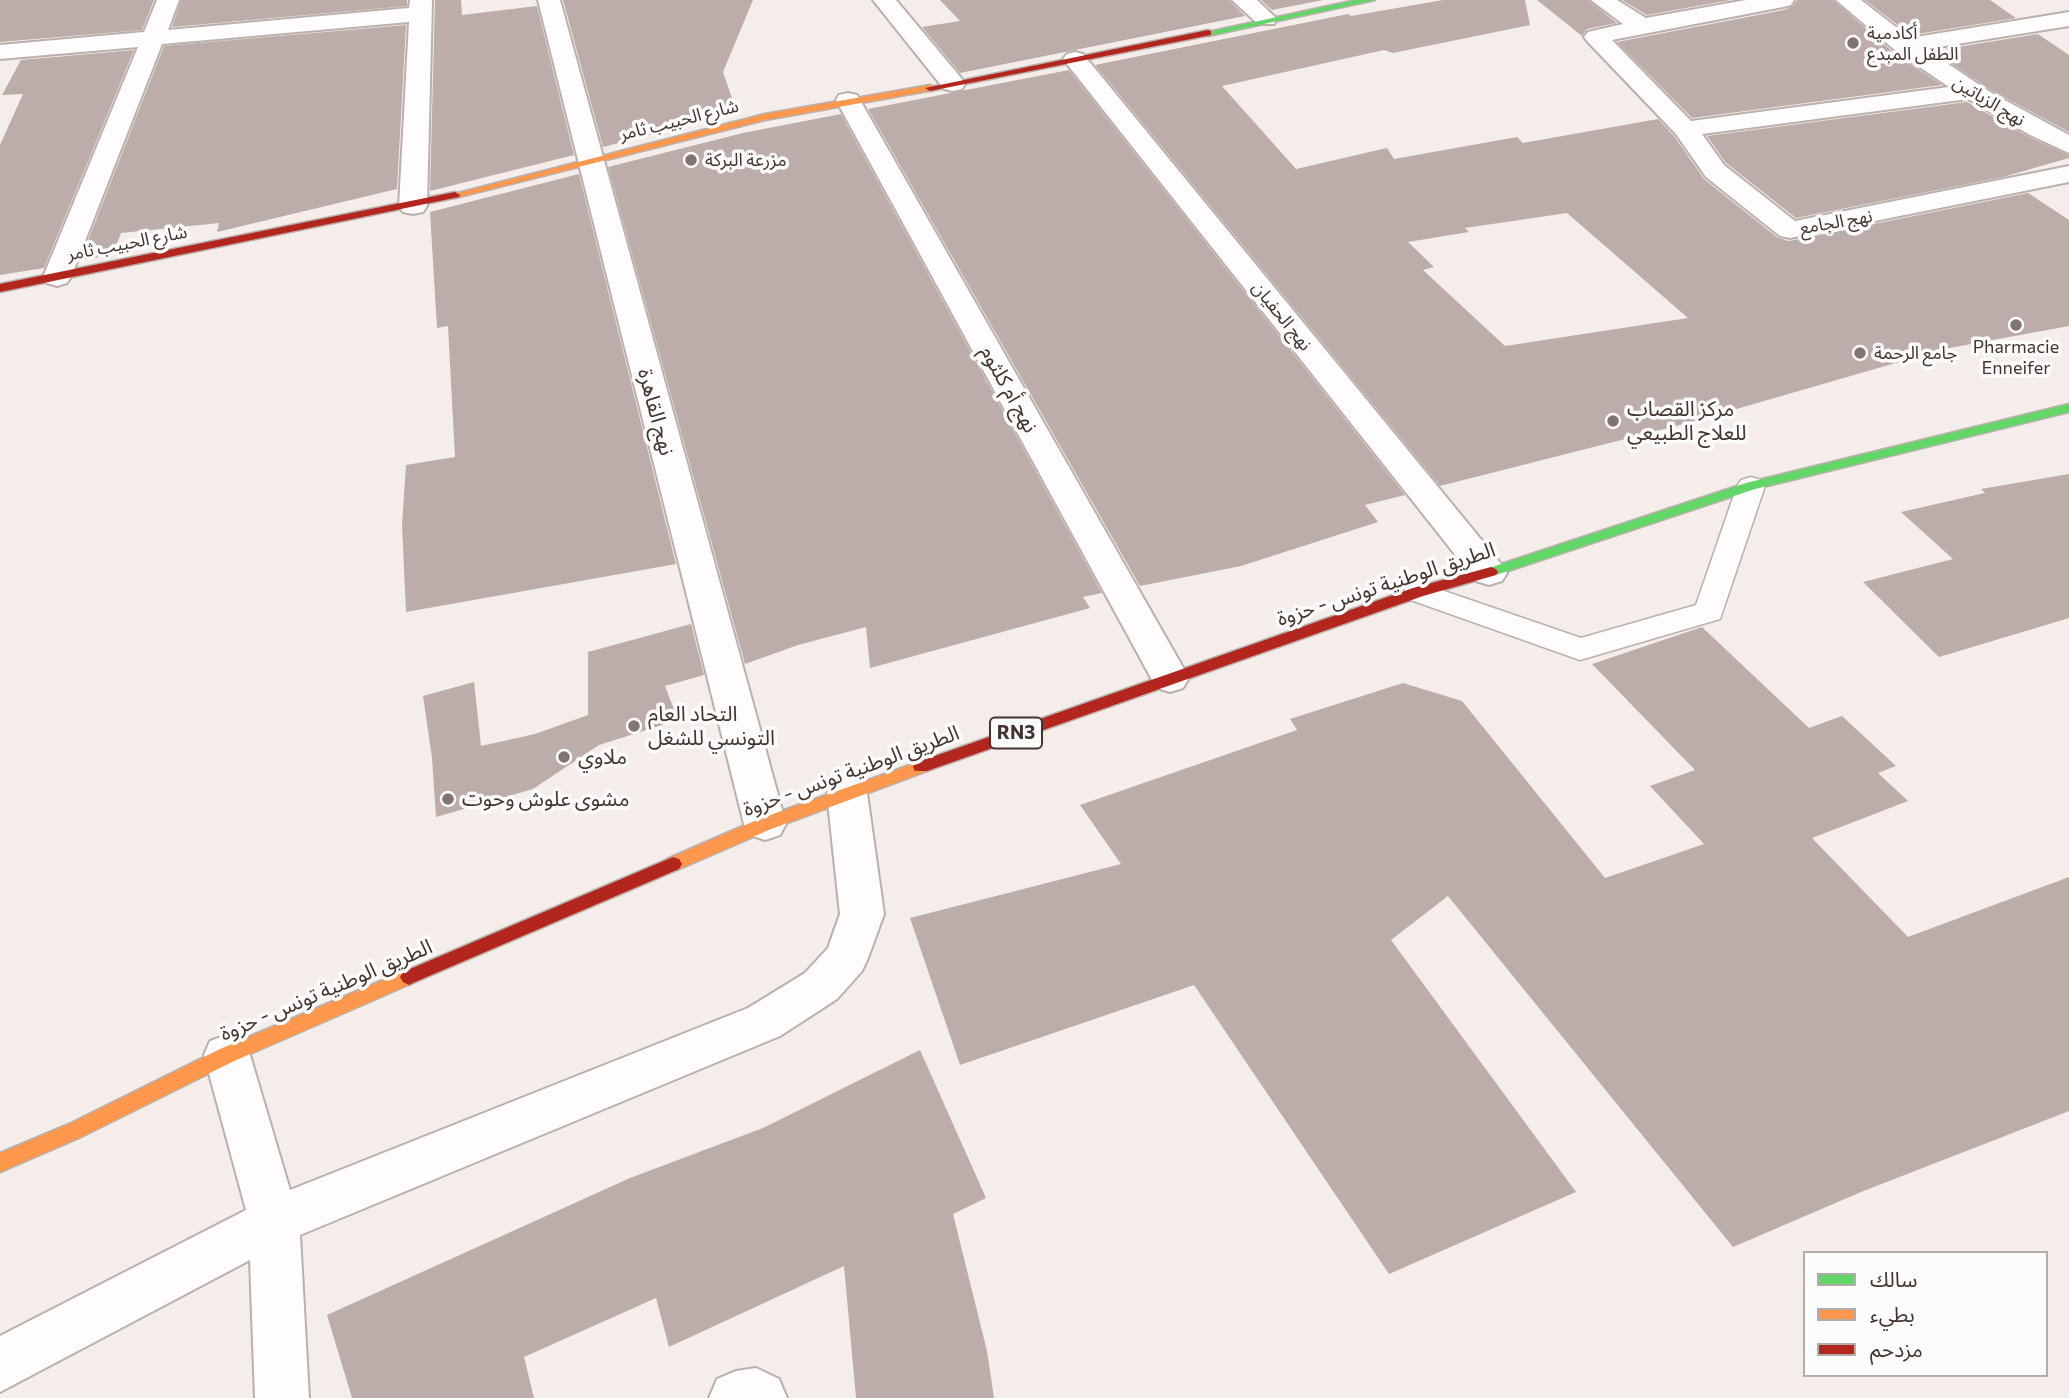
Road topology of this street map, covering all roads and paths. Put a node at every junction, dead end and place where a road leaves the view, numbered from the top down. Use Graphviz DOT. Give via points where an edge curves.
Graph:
graph roads {
  1 [pos="168,0"];
  2 [pos="549,0"];
  3 [pos="884,0"];
  4 [pos="1243,0"];
  5 [pos="1370,0"];
  6 [pos="1602,0"];
  7 [pos="1783,0"];
  8 [pos="1847,0"];
  9 [pos="421,7"];
  10 [pos="1266,19"];
  11 [pos="2069,19"];
  12 [pos="1642,26"];
  13 [pos="151,39"];
  14 [pos="1904,46"];
  15 [pos="0,52"];
  16 [pos="1075,59"];
  17 [pos="953,84"];
  18 [pos="1969,92"];
  19 [pos="848,100"];
  20 [pos="2069,125"];
  21 [pos="1685,129"];
  22 [pos="2039,131"];
  23 [pos="2069,145"];
  24 [pos="590,162"];
  25 [pos="2069,174"];
  26 [pos="413,206"];
  27 [pos="57,277"];
  28 [pos="0,288"];
  29 [pos="2069,408"];
  30 [pos="1751,486"];
  31 [pos="1489,573"];
  32 [pos="1418,592"];
  33 [pos="1170,678"];
  34 [pos="847,793"];
  35 [pos="765,824"];
  36 [pos="228,1055"];
  37 [pos="0,1163"];
  38 [pos="274,1222"];
  39 [pos="0,1365"];
  40 [pos="282,1398"];
  41 [pos="736,1398"];
  42 [pos="760,1398"];
  1 -- 13 [label="street"];
  2 -- 24 [label="street, نهج القاهرة"];
  3 -- 17 [label="street"];
  4 -- 10 [label="street"];
  5 -- 10 [label="main road, شارع الحبيب ثامر"];
  6 -- 12 [label="street"];
  7 -- 12 [label="street"];
  8 -- 14 [label="street, نهج الزياتين"];
  9 -- 13 [label="street"];
  9 -- 26 [label="street"];
  10 -- 16 [label="main road, شارع الحبيب ثامر"];
  11 -- 14 [label="street"];
  12 -- 21 [label="street, نهج الجامع" via="1596,37"];
  13 -- 15 [label="street"];
  13 -- 27 [label="street"];
  14 -- 18 [label="street, نهج الزياتين"];
  16 -- 17 [label="main road, شارع الحبيب ثامر"];
  16 -- 31 [label="street, نهج الحفيان"];
  17 -- 19 [label="main road, شارع الحبيب ثامر"];
  18 -- 21 [label="street"];
  18 -- 22 [label="street, نهج الزياتين"];
  19 -- 24 [label="main road, شارع الحبيب ثامر"];
  19 -- 33 [label="street, نهج أم كلثوم"];
  20 -- 22 [label="street"];
  21 -- 25 [label="street, نهج الجامع" via="1715,171 1790,230"];
  22 -- 23 [label="street, نهج الزياتين"];
  24 -- 26 [label="main road, شارع الحبيب ثامر"];
  24 -- 35 [label="street, نهج القاهرة"];
  26 -- 27 [label="main road, شارع الحبيب ثامر"];
  27 -- 28 [label="main road, شارع الحبيب ثامر"];
  29 -- 30 [label="main road, الطريق الوطنية تونس - حزوة / RN3"];
  30 -- 31 [label="main road, الطريق الوطنية تونس - حزوة / RN3"];
  30 -- 32 [label="lane" via="1709,611 1580,649"];
  31 -- 32 [label="main road, الطريق الوطنية تونس - حزوة / RN3"];
  32 -- 33 [label="main road, الطريق الوطنية تونس - حزوة / RN3"];
  33 -- 34 [label="main road, الطريق الوطنية تونس - حزوة / RN3"];
  34 -- 35 [label="main road, الطريق الوطنية تونس - حزوة / RN3"];
  34 -- 38 [label="street" via="862,914 846,958 821,986 764,1022"];
  35 -- 36 [label="main road, الطريق الوطنية تونس - حزوة / RN3"];
  36 -- 37 [label="main road, الطريق الوطنية تونس - حزوة / RN3"];
  36 -- 38 [label="street"];
  38 -- 39 [label="street"];
  38 -- 40 [label="street"];
  41 -- 42 [label="street"];
}
